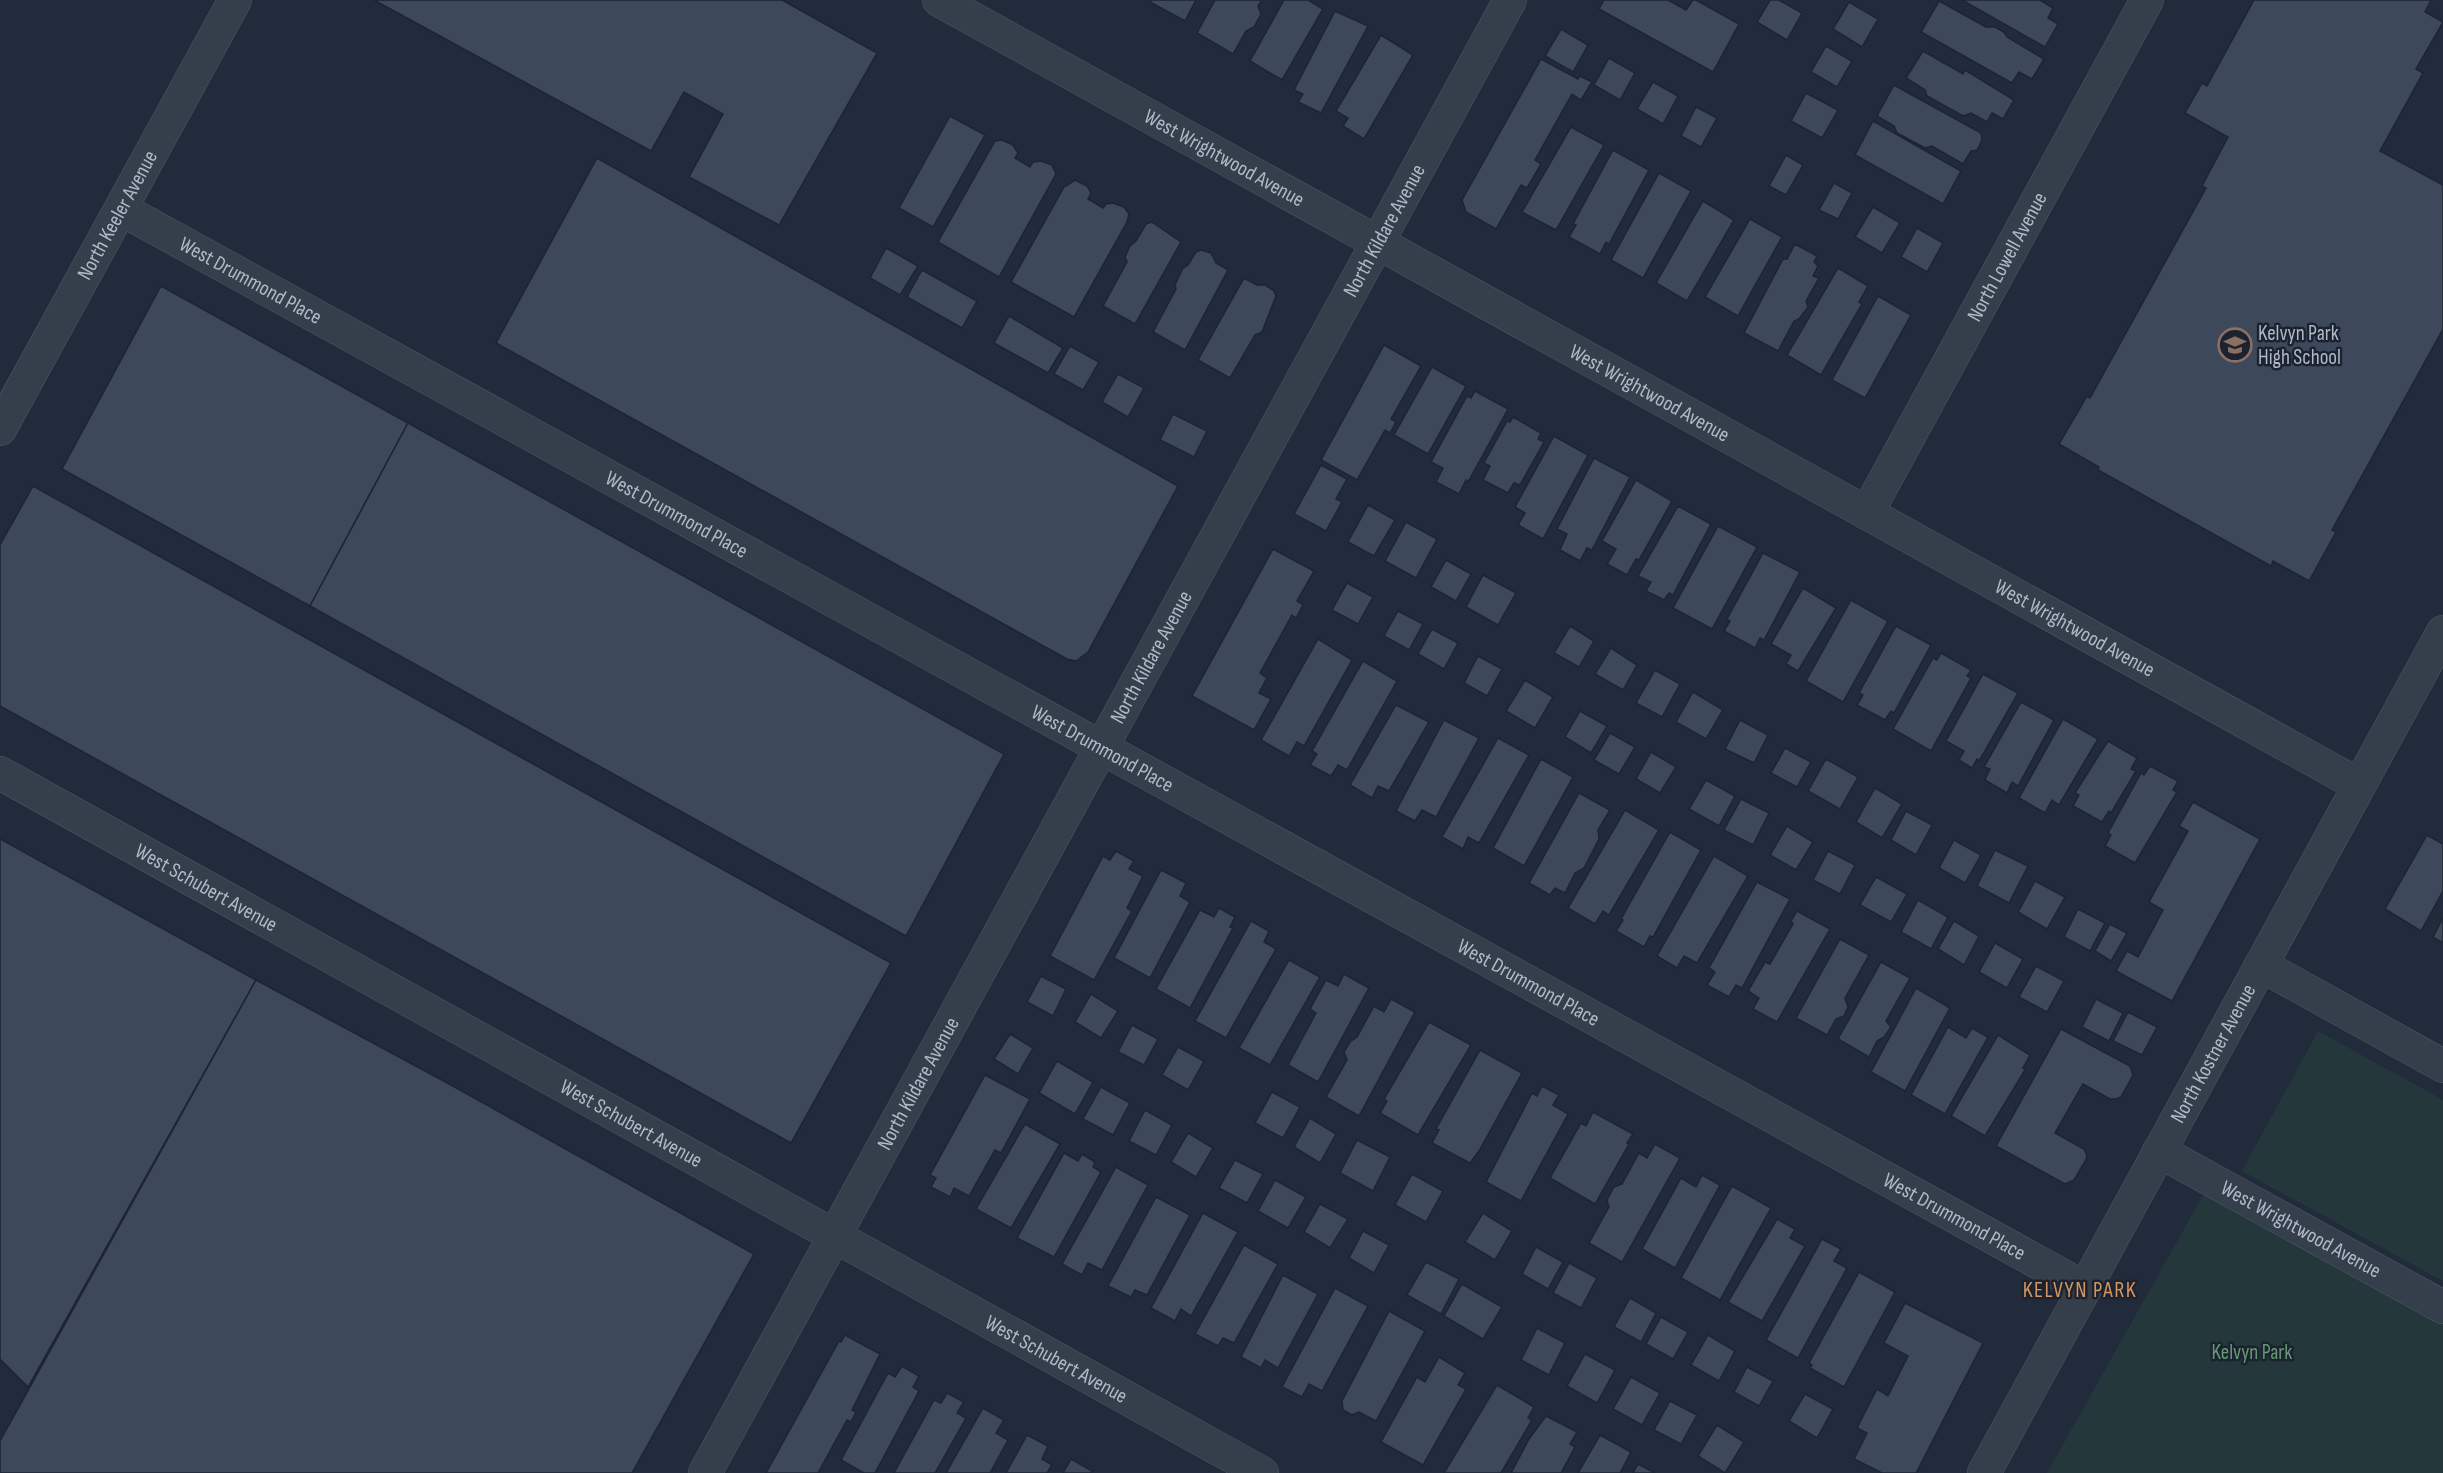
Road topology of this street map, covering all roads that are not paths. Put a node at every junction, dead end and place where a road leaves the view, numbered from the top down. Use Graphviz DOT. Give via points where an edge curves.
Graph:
graph roads {
  1 [pos="235,0"];
  2 [pos="939,0"];
  3 [pos="1510,0"];
  4 [pos="2147,0"];
  5 [pos="121,208"];
  6 [pos="1377,242"];
  7 [pos="0,429"];
  8 [pos="1867,513"];
  9 [pos="2443,632"];
  10 [pos="1102,746"];
  11 [pos="0,773"];
  12 [pos="2359,785"];
  13 [pos="2261,965"];
  14 [pos="2443,1066"];
  15 [pos="2160,1151"];
  16 [pos="836,1235"];
  17 [pos="2085,1288"];
  18 [pos="2443,1307"];
  19 [pos="705,1473"];
  20 [pos="1262,1473"];
  21 [pos="1984,1473"];
  1 -- 5 [label="street, North Keeler Avenue"];
  2 -- 6 [label="street, West Wrightwood Avenue"];
  3 -- 6 [label="street, North Kildare Avenue"];
  4 -- 8 [label="street, North Lowell Avenue"];
  5 -- 7 [label="street, North Keeler Avenue"];
  5 -- 10 [label="street, West Drummond Place"];
  6 -- 8 [label="street, West Wrightwood Avenue"];
  6 -- 10 [label="street, North Kildare Avenue"];
  8 -- 12 [label="street, West Wrightwood Avenue"];
  9 -- 12 [label="street, North Kostner Avenue"];
  10 -- 16 [label="street, North Kildare Avenue"];
  10 -- 17 [label="street, West Drummond Place"];
  11 -- 16 [label="street, West Schubert Avenue"];
  12 -- 13 [label="street, North Kostner Avenue"];
  13 -- 14 [label="street"];
  13 -- 15 [label="street, North Kostner Avenue"];
  15 -- 17 [label="street, North Kostner Avenue"];
  15 -- 18 [label="street, West Wrightwood Avenue"];
  16 -- 19 [label="street, North Kildare Avenue"];
  16 -- 20 [label="street, West Schubert Avenue"];
  17 -- 21 [label="street, North Kostner Avenue"];
}
